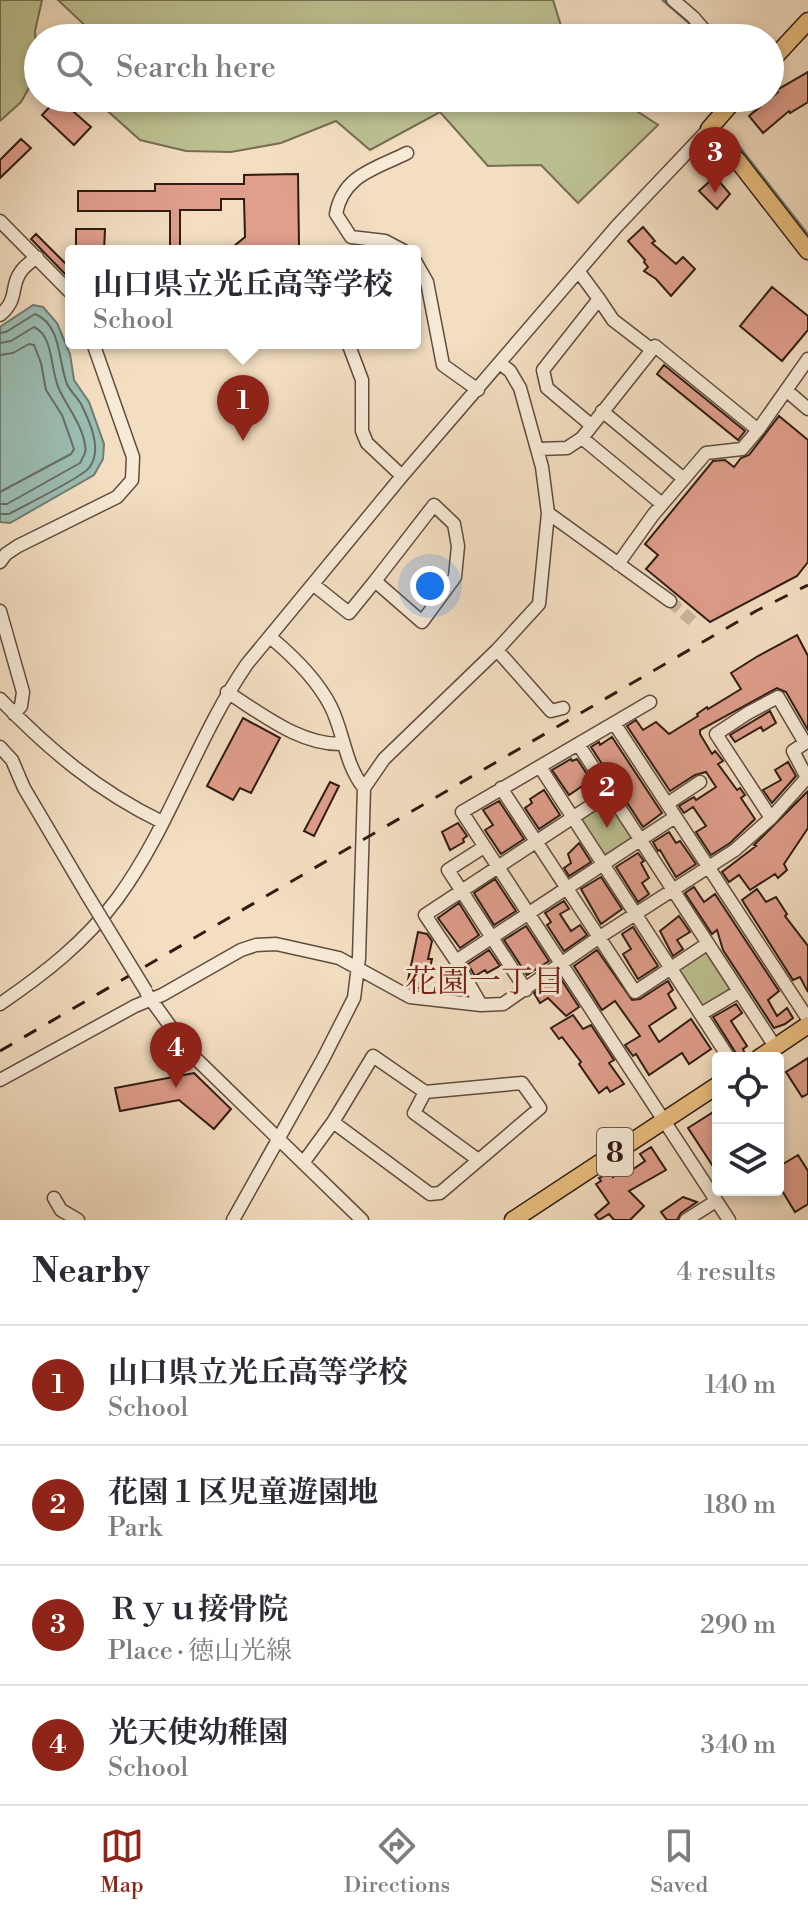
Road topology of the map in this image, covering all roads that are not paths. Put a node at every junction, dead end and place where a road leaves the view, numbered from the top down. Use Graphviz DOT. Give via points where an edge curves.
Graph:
graph roads {
  1 [pos="673,0"];
  2 [pos="808,21"];
  3 [pos="699,24"];
  4 [pos="784,47"];
  5 [pos="723,112"];
  6 [pos="709,129"];
  7 [pos="407,153"];
  8 [pos="0,221"];
  9 [pos="393,245"];
  10 [pos="808,251"];
  11 [pos="37,257"];
  12 [pos="421,272"];
  13 [pos="582,276"];
  14 [pos="65,287"];
  15 [pos="599,299"];
  16 [pos="0,315"];
  17 [pos="95,349"];
  18 [pos="350,349"];
  19 [pos="652,350"];
  20 [pos="808,359"];
  21 [pos="501,364"];
  22 [pos="478,390"];
  23 [pos="786,390"];
  24 [pos="808,409"];
  25 [pos="602,411"];
  26 [pos="591,425"];
  27 [pos="758,430"];
  28 [pos="582,438"];
  29 [pos="539,449"];
  30 [pos="402,476"];
  31 [pos="684,479"];
  32 [pos="662,504"];
  33 [pos="548,513"];
  34 [pos="0,562"];
  35 [pos="618,564"];
  36 [pos="375,581"];
  37 [pos="314,585"];
  38 [pos="670,601"];
  39 [pos="0,611"];
  40 [pos="270,637"];
  41 [pos="497,650"];
  42 [pos="227,692"];
  43 [pos="0,699"];
  44 [pos="650,702"];
  45 [pos="563,708"];
  46 [pos="14,714"];
  47 [pos="614,723"];
  48 [pos="344,744"];
  49 [pos="578,744"];
  50 [pos="0,747"];
  51 [pos="540,767"];
  52 [pos="700,782"];
  53 [pos="364,788"];
  54 [pos="501,788"];
  55 [pos="610,793"];
  56 [pos="667,804"];
  57 [pos="675,817"];
  58 [pos="573,818"];
  59 [pos="771,818"];
  60 [pos="162,822"];
  61 [pos="641,841"];
  62 [pos="537,842"];
  63 [pos="484,847"];
  64 [pos="603,864"];
  65 [pos="708,867"];
  66 [pos="498,868"];
  67 [pos="567,889"];
  68 [pos="673,890"];
  69 [pos="461,892"];
  70 [pos="636,914"];
  71 [pos="529,915"];
  72 [pos="598,938"];
  73 [pos="492,939"];
  74 [pos="707,944"];
  75 [pos="456,961"];
  76 [pos="560,964"];
  77 [pos="358,967"];
  78 [pos="670,967"];
  79 [pos="526,990"];
  80 [pos="738,992"];
  81 [pos="148,995"];
  82 [pos="0,1004"];
  83 [pos="481,1005"];
  84 [pos="701,1014"];
  85 [pos="808,1019"];
  86 [pos="808,1025"];
  87 [pos="776,1048"];
  88 [pos="725,1052"];
  89 [pos="769,1052"];
  90 [pos="0,1080"];
  91 [pos="712,1089"];
  92 [pos="425,1092"];
  93 [pos="664,1120"];
  94 [pos="333,1122"];
  95 [pos="279,1139"];
  96 [pos="477,1159"];
  97 [pos="303,1163"];
  98 [pos="54,1198"];
  99 [pos="716,1201"];
  100 [pos="78,1220"];
  101 [pos="233,1220"];
  102 [pos="362,1220"];
  103 [pos="513,1220"];
  104 [pos="686,1220"];
  105 [pos="729,1220"];
  1 -- 3 [label="street"];
  2 -- 4 [label="main road"];
  5 -- 6 [label="main road"];
  6 -- 10 [label="main road"];
  6 -- 21 [label="street" via="617,226"];
  7 -- 9 [label="street" via="355,178 339,196 336,214 351,237"];
  8 -- 11 [label="street"];
  11 -- 14 [label="street"];
  11 -- 16 [label="street" via="22,270 15,296"];
  12 -- 22 [label="street" via="443,365"];
  13 -- 15 [label="street"];
  15 -- 19 [label="street" via="613,320"];
  15 -- 26 [label="street" via="543,370 547,388"];
  17 -- 34 [label="street" via="133,457 132,480 117,497 18,546"];
  18 -- 30 [label="street" via="362,380 362,431 367,443"];
  19 -- 25 [label="street"];
  19 -- 27 [label="street" via="655,346"];
  20 -- 23 [label="street"];
  21 -- 22 [label="street"];
  21 -- 29 [label="street" via="520,388"];
  22 -- 30 [label="street"];
  23 -- 24 [label="street"];
  23 -- 27 [label="street"];
  25 -- 26 [label="street"];
  25 -- 31 [label="street"];
  26 -- 28 [label="street"];
  27 -- 31 [label="street" via="742,449 706,453"];
  28 -- 29 [label="street" via="567,448"];
  28 -- 32 [label="street"];
  29 -- 33 [label="street"];
  30 -- 37 [label="street"];
  31 -- 32 [label="street"];
  32 -- 35 [label="street"];
  33 -- 35 [label="street"];
  33 -- 41 [label="street" via="539,604"];
  35 -- 38 [label="street"];
  36 -- 36 [label="street" via="434,505 454,524 455,577 422,622"];
  36 -- 37 [label="street" via="349,613"];
  37 -- 40 [label="street"];
  39 -- 46 [label="street" via="23,692"];
  40 -- 42 [label="street"];
  40 -- 48 [label="street" via="317,685"];
  41 -- 45 [label="street" via="551,711"];
  41 -- 53 [label="street" via="384,759"];
  42 -- 48 [label="street" via="314,741"];
  42 -- 60 [label="street"];
  43 -- 46 [label="street"];
  44 -- 47 [label="street"];
  46 -- 60 [label="street" via="97,786"];
  47 -- 49 [label="street"];
  47 -- 56 [label="street"];
  48 -- 53 [label="street"];
  49 -- 51 [label="street"];
  49 -- 55 [label="street"];
  50 -- 81 [label="street, bridge"];
  51 -- 54 [label="street"];
  51 -- 58 [label="street"];
  52 -- 56 [label="street"];
  53 -- 77 [label="street"];
  54 -- 62 [label="street"];
  54 -- 63 [label="street" via="462,812"];
  55 -- 58 [label="street"];
  55 -- 61 [label="street"];
  56 -- 57 [label="street"];
  57 -- 61 [label="street"];
  57 -- 65 [label="street"];
  58 -- 62 [label="street"];
  58 -- 64 [label="street"];
  59 -- 59 [label="street" via="716,734 778,697 805,743 793,751 806,776"];
  59 -- 65 [label="street"];
  60 -- 82 [label="street" via="118,898 89,934"];
  61 -- 64 [label="street"];
  61 -- 68 [label="street"];
  62 -- 66 [label="street"];
  62 -- 67 [label="street"];
  63 -- 66 [label="street"];
  63 -- 69 [label="street" via="448,870"];
  64 -- 67 [label="street"];
  64 -- 70 [label="street"];
  65 -- 68 [label="street"];
  65 -- 85 [label="street"];
  66 -- 69 [label="street"];
  66 -- 71 [label="street"];
  67 -- 71 [label="street"];
  67 -- 72 [label="street"];
  68 -- 70 [label="street"];
  68 -- 74 [label="street"];
  69 -- 73 [label="street"];
  69 -- 75 [label="street" via="425,915"];
  70 -- 72 [label="street"];
  70 -- 78 [label="street"];
  71 -- 73 [label="street"];
  71 -- 76 [label="street"];
  72 -- 76 [label="street"];
  72 -- 78 [label="street" via="635,992"];
  73 -- 75 [label="street"];
  73 -- 79 [label="street"];
  74 -- 78 [label="street"];
  74 -- 80 [label="street"];
  75 -- 83 [label="street"];
  76 -- 79 [label="street"];
  76 -- 93 [label="street"];
  77 -- 81 [label="street" via="302,948 256,945"];
  77 -- 83 [label="street" via="410,997"];
  77 -- 95 [label="street" via="347,1014"];
  78 -- 84 [label="street"];
  79 -- 83 [label="street" via="503,1004"];
  80 -- 84 [label="street"];
  80 -- 87 [label="street"];
  81 -- 90 [label="street"];
  81 -- 95 [label="street" via="188,1051"];
  84 -- 88 [label="street"];
  86 -- 87 [label="main road"];
  87 -- 89 [label="main road"];
  91 -- 93 [label="main road, 8"];
  92 -- 94 [label="street" via="373,1056"];
  92 -- 96 [label="street" via="414,1113"];
  92 -- 96 [label="street" via="522,1083 540,1108"];
  93 -- 99 [label="street"];
  93 -- 103 [label="main road, 8"];
  94 -- 96 [label="street" via="430,1194 440,1193"];
  94 -- 97 [label="street"];
  95 -- 97 [label="street"];
  95 -- 101 [label="street"];
  97 -- 102 [label="street"];
  98 -- 100 [label="street" via="61,1210"];
  99 -- 104 [label="street"];
  99 -- 105 [label="street"];
}
